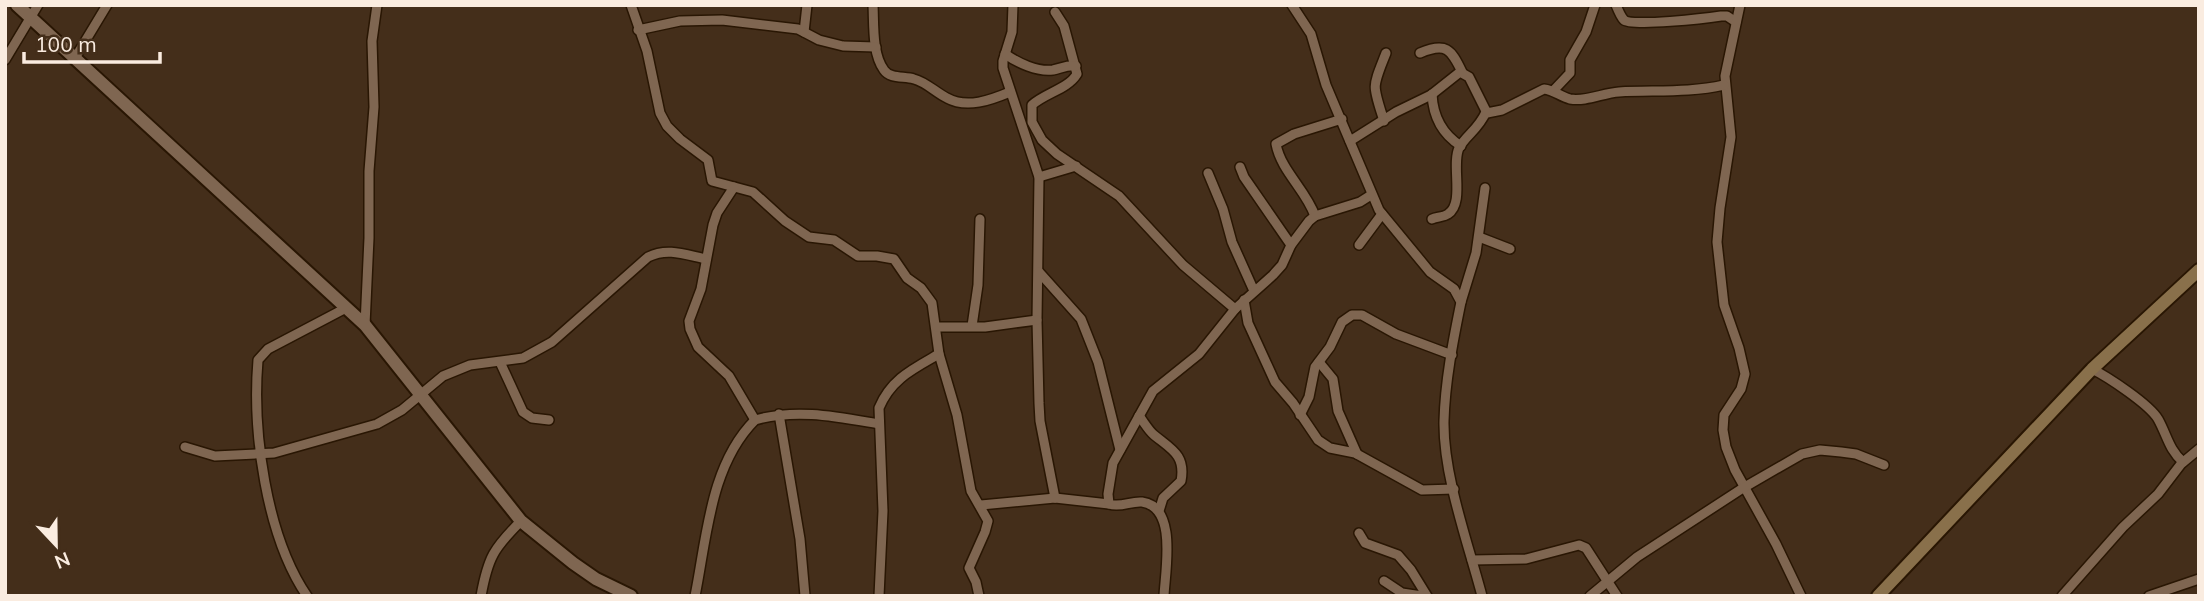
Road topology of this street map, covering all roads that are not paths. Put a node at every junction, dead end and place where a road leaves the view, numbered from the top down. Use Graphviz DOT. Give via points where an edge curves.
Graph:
graph roads {
  1 [pos="17,5"];
  2 [pos="38,5"];
  3 [pos="107,5"];
  4 [pos="631,5"];
  5 [pos="807,5"];
  6 [pos="873,5"];
  7 [pos="1013,5"];
  8 [pos="1292,5"];
  9 [pos="1595,5"];
  10 [pos="1616,5"];
  11 [pos="1740,5"];
  12 [pos="376,7"];
  13 [pos="1055,12"];
  14 [pos="32,19"];
  15 [pos="1736,22"];
  16 [pos="638,30"];
  17 [pos="804,32"];
  18 [pos="876,47"];
  19 [pos="1386,52"];
  20 [pos="1420,53"];
  21 [pos="1005,54"];
  22 [pos="75,58"];
  23 [pos="5,60"];
  24 [pos="1076,66"];
  25 [pos="1462,72"];
  26 [pos="1724,85"];
  27 [pos="1553,91"];
  28 [pos="1010,92"];
  29 [pos="1432,94"];
  30 [pos="1486,112"];
  31 [pos="1342,119"];
  32 [pos="1384,121"];
  33 [pos="1350,141"];
  34 [pos="1461,146"];
  35 [pos="1076,166"];
  36 [pos="1240,167"];
  37 [pos="1208,173"];
  38 [pos="1039,177"];
  39 [pos="734,187"];
  40 [pos="1485,188"];
  41 [pos="1371,195"];
  42 [pos="1382,214"];
  43 [pos="1315,216"];
  44 [pos="980,219"];
  45 [pos="1432,219"];
  46 [pos="1479,237"];
  47 [pos="1291,245"];
  48 [pos="1359,246"];
  49 [pos="1510,249"];
  50 [pos="706,259"];
  51 [pos="2199,270"];
  52 [pos="1038,271"];
  53 [pos="1254,291"];
  54 [pos="1244,300"];
  55 [pos="1461,302"];
  56 [pos="346,308"];
  57 [pos="1235,309"];
  58 [pos="1037,320"];
  59 [pos="365,325"];
  60 [pos="937,327"];
  61 [pos="972,327"];
  62 [pos="939,354"];
  63 [pos="1452,355"];
  64 [pos="500,362"];
  65 [pos="1320,362"];
  66 [pos="2092,369"];
  67 [pos="421,393"];
  68 [pos="779,414"];
  69 [pos="1300,415"];
  70 [pos="1139,416"];
  71 [pos="549,420"];
  72 [pos="755,420"];
  73 [pos="879,424"];
  74 [pos="185,447"];
  75 [pos="2199,449"];
  76 [pos="1120,450"];
  77 [pos="1357,454"];
  78 [pos="259,455"];
  79 [pos="2183,462"];
  80 [pos="1884,465"];
  81 [pos="1743,488"];
  82 [pos="1454,489"];
  83 [pos="1055,498"];
  84 [pos="1109,504"];
  85 [pos="981,505"];
  86 [pos="1160,511"];
  87 [pos="522,521"];
  88 [pos="1359,533"];
  89 [pos="1472,560"];
  90 [pos="2199,579"];
  91 [pos="1608,580"];
  92 [pos="1384,581"];
  93 [pos="307,596"];
  94 [pos="481,596"];
  95 [pos="631,596"];
  96 [pos="695,596"];
  97 [pos="805,596"];
  98 [pos="879,596"];
  99 [pos="979,596"];
  100 [pos="1164,596"];
  101 [pos="1422,596"];
  102 [pos="1427,596"];
  103 [pos="1482,596"];
  104 [pos="1590,596"];
  105 [pos="1617,596"];
  106 [pos="1801,596"];
  107 [pos="1878,596"];
  108 [pos="2062,596"];
  109 [pos="2148,596"];
  1 -- 14 [label="street"];
  2 -- 14 [label="street"];
  3 -- 22 [label="street"];
  4 -- 16 [label="street"];
  5 -- 17 [label="street"];
  6 -- 18 [label="street"];
  7 -- 21 [label="street"];
  8 -- 31 [label="street" via="1311,34"];
  9 -- 27 [label="street" via="1570,61 1570,73"];
  10 -- 15 [label="street" via="1623,20 1635,23 1721,16"];
  11 -- 15 [label="street"];
  12 -- 59 [label="street"];
  13 -- 24 [label="street"];
  14 -- 22 [label="street"];
  14 -- 23 [label="street"];
  15 -- 26 [label="street"];
  16 -- 17 [label="street" via="695,19"];
  16 -- 39 [label="street" via="667,126 708,160 712,181"];
  17 -- 18 [label="street" via="842,46"];
  18 -- 28 [label="street" via="882,67 891,76 916,79 953,100 985,101"];
  19 -- 32 [label="street" via="1374,87"];
  20 -- 25 [label="street" via="1445,48"];
  21 -- 24 [label="street" via="1047,70"];
  21 -- 28 [label="street" via="1003,68"];
  22 -- 56 [label="street"];
  24 -- 35 [label="street" via="1074,80 1040,98 1031,113 1042,140"];
  25 -- 29 [label="street"];
  25 -- 30 [label="street"];
  26 -- 27 [label="street" via="1580,99"];
  26 -- 81 [label="street" via="1731,136 1717,242 1724,305 1745,374 1724,415 1723,430"];
  27 -- 30 [label="street" via="1544,89 1502,110"];
  28 -- 38 [label="street"];
  29 -- 32 [label="street"];
  29 -- 34 [label="street" via="1440,126"];
  30 -- 34 [label="street"];
  31 -- 33 [label="street"];
  31 -- 43 [label="street" via="1276,144"];
  32 -- 33 [label="street"];
  33 -- 41 [label="street"];
  34 -- 45 [label="street" via="1454,206 1448,214"];
  35 -- 38 [label="street"];
  35 -- 57 [label="street" via="1119,196 1183,265"];
  36 -- 47 [label="street"];
  37 -- 53 [label="street"];
  38 -- 52 [label="street"];
  39 -- 50 [label="street" via="717,213"];
  39 -- 60 [label="street" via="761,197 808,237 834,240 858,256 894,259 929,297"];
  40 -- 46 [label="street"];
  41 -- 42 [label="street"];
  41 -- 43 [label="street"];
  42 -- 48 [label="street"];
  42 -- 55 [label="street"];
  43 -- 47 [label="street"];
  44 -- 61 [label="street"];
  46 -- 49 [label="street"];
  46 -- 55 [label="street"];
  47 -- 53 [label="street" via="1282,265"];
  50 -- 64 [label="street" via="667,251 648,257 552,342 523,358"];
  50 -- 72 [label="street" via="689,321 693,338 729,376"];
  51 -- 66 [label="main road"];
  52 -- 58 [label="street"];
  52 -- 76 [label="street" via="1081,319 1098,362"];
  53 -- 54 [label="street"];
  54 -- 57 [label="street"];
  54 -- 69 [label="street" via="1263,359"];
  55 -- 63 [label="street"];
  56 -- 59 [label="street"];
  56 -- 78 [label="street" via="268,349 257,360"];
  57 -- 70 [label="street" via="1199,354 1153,391"];
  58 -- 61 [label="street"];
  58 -- 83 [label="street" via="1040,421"];
  59 -- 67 [label="street"];
  60 -- 61 [label="street"];
  60 -- 62 [label="street"];
  62 -- 73 [label="street" via="886,393 879,408"];
  62 -- 85 [label="street" via="957,415 971,491"];
  63 -- 65 [label="street" via="1396,334 1362,315 1352,315 1342,322"];
  63 -- 82 [label="street" via="1444,421"];
  64 -- 67 [label="street" via="461,367"];
  64 -- 71 [label="street" via="523,412"];
  65 -- 69 [label="street"];
  65 -- 77 [label="street" via="1334,379 1338,411"];
  66 -- 79 [label="street" via="2151,409 2169,447"];
  66 -- 107 [label="main road"];
  67 -- 78 [label="street" via="377,424"];
  67 -- 87 [label="street"];
  68 -- 72 [label="street"];
  68 -- 73 [label="street" via="822,414"];
  68 -- 97 [label="street"];
  69 -- 77 [label="street" via="1323,444"];
  70 -- 76 [label="street"];
  70 -- 86 [label="street" via="1177,453 1182,464 1181,481 1163,498"];
  72 -- 96 [label="street" via="738,443 718,486"];
  73 -- 98 [label="street" via="883,511"];
  74 -- 78 [label="street" via="215,456"];
  75 -- 79 [label="street"];
  76 -- 84 [label="street" via="1111,470"];
  77 -- 82 [label="street" via="1422,489"];
  78 -- 93 [label="street" via="285,554"];
  79 -- 108 [label="street"];
  80 -- 81 [label="street" via="1856,454 1820,450 1802,454"];
  81 -- 91 [label="street"];
  81 -- 106 [label="street"];
  82 -- 89 [label="street"];
  83 -- 84 [label="street"];
  83 -- 85 [label="street"];
  84 -- 86 [label="street" via="1139,502"];
  85 -- 99 [label="street" via="988,526 969,568"];
  86 -- 100 [label="street" via="1167,538"];
  87 -- 94 [label="street" via="489,560"];
  87 -- 95 [label="street" via="573,564"];
  88 -- 102 [label="street" via="1365,543 1403,560"];
  89 -- 91 [label="street" via="1525,559 1579,545"];
  89 -- 103 [label="street"];
  90 -- 109 [label="street"];
  91 -- 104 [label="street"];
  91 -- 105 [label="street"];
  92 -- 101 [label="street" via="1402,593"];
}
